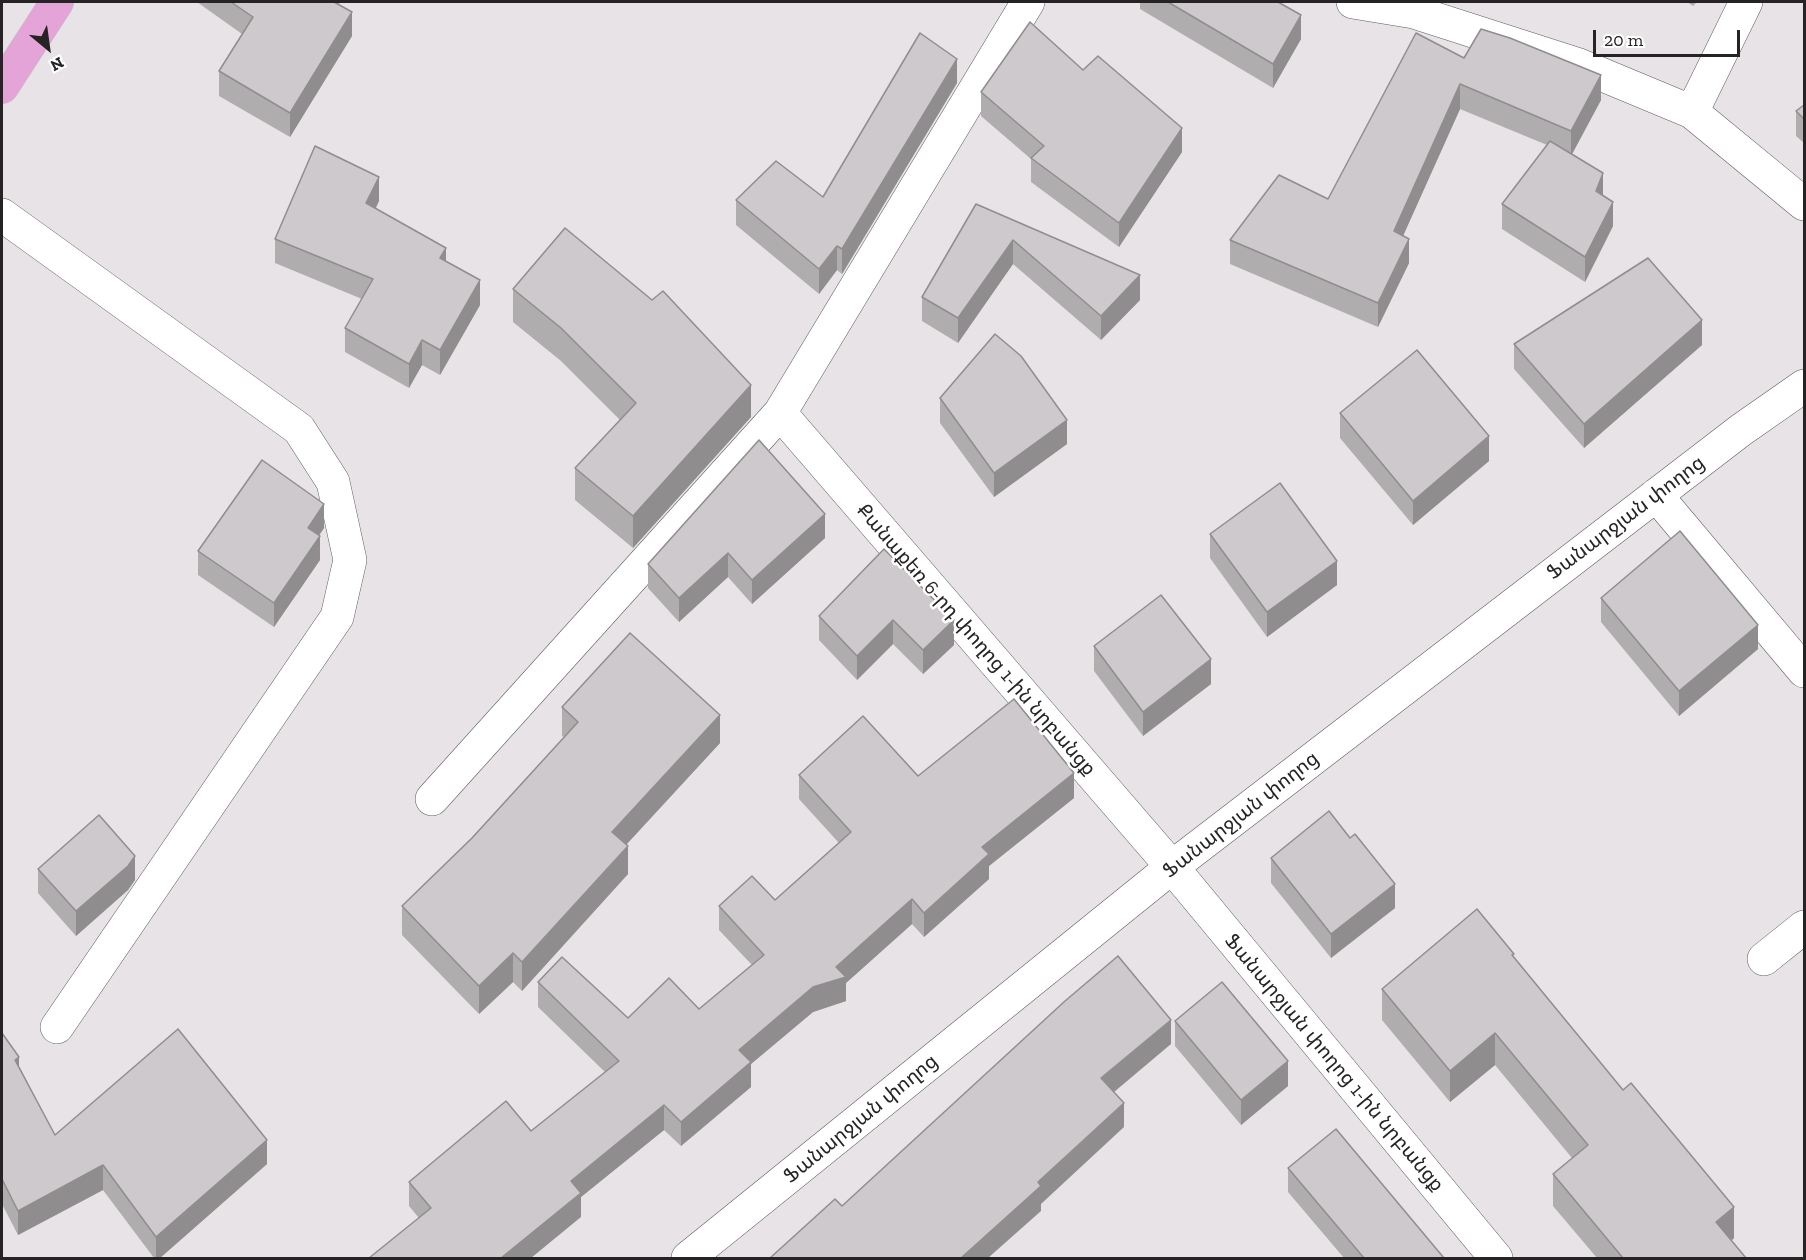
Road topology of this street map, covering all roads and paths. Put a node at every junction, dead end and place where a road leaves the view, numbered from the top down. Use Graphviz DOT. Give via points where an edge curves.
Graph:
graph roads {
  1 [pos="57,2"];
  2 [pos="1028,2"];
  3 [pos="1353,2"];
  4 [pos="1746,2"];
  5 [pos="1413,7"];
  6 [pos="2,87"];
  7 [pos="1692,112"];
  8 [pos="1804,204"];
  9 [pos="2,215"];
  10 [pos="1804,386"];
  11 [pos="780,413"];
  12 [pos="1656,495"];
  13 [pos="1804,671"];
  14 [pos="432,799"];
  15 [pos="1172,867"];
  16 [pos="1804,927"];
  17 [pos="1764,958"];
  18 [pos="57,1027"];
  19 [pos="688,1258"];
  20 [pos="1496,1258"];
  1 -- 6 [label="main road"];
  2 -- 11 [label="street"];
  3 -- 5 [label="street"];
  4 -- 7 [label="street"];
  5 -- 7 [label="street" via="1580,65"];
  7 -- 8 [label="street"];
  9 -- 18 [label="street" via="299,429 333,482 350,560 337,617"];
  10 -- 12 [label="street, Ֆանարջյան փողոց"];
  11 -- 14 [label="street"];
  11 -- 15 [label="street, Քանաքեռ 6-րդ փողոց 1-ին նրբանցք"];
  12 -- 13 [label="street"];
  12 -- 15 [label="street, Ֆանարջյան փողոց"];
  15 -- 19 [label="street, Ֆանարջյան փողոց"];
  15 -- 20 [label="street, Ֆանարջյան փողոց 1-ին նրբանցք"];
  16 -- 17 [label="street"];
}
